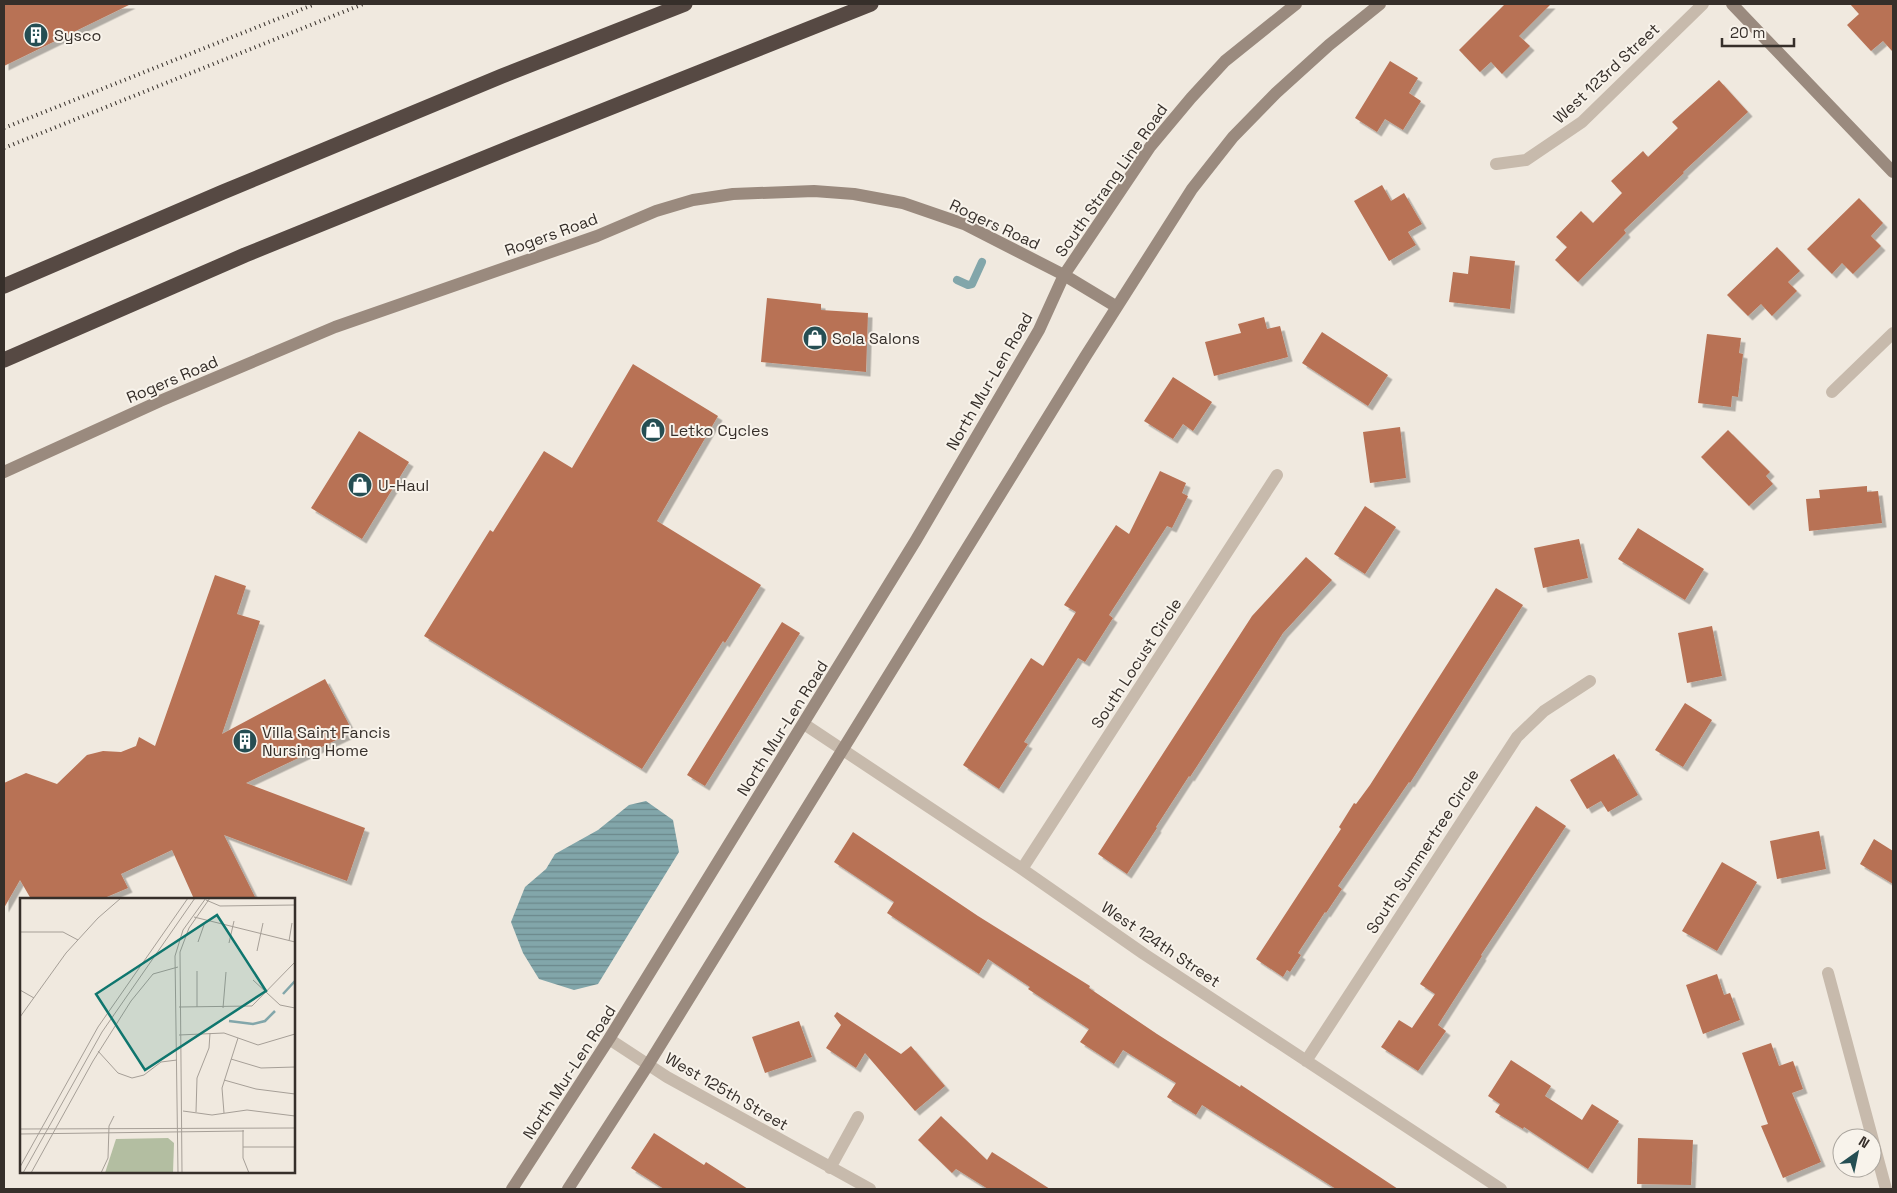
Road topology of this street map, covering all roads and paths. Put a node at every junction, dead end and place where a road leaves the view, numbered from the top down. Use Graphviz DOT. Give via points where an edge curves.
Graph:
graph roads {
  1 [pos="685,4"];
  2 [pos="871,4"];
  3 [pos="1296,4"];
  4 [pos="1380,4"];
  5 [pos="1703,4"];
  6 [pos="1732,4"];
  7 [pos="1496,164"];
  8 [pos="1893,172"];
  9 [pos="1064,274"];
  10 [pos="4,286"];
  11 [pos="1117,307"];
  12 [pos="1893,333"];
  13 [pos="4,360"];
  14 [pos="1832,392"];
  15 [pos="4,472"];
  16 [pos="1277,475"];
  17 [pos="1590,682"];
  18 [pos="804,724"];
  19 [pos="843,749"];
  20 [pos="1022,869"];
  21 [pos="1828,973"];
  22 [pos="609,1039"];
  23 [pos="1306,1061"];
  24 [pos="648,1065"];
  25 [pos="858,1117"];
  26 [pos="830,1168"];
  27 [pos="512,1189"];
  28 [pos="568,1189"];
  29 [pos="870,1189"];
  30 [pos="1501,1189"];
  31 [pos="1886,1189"];
  1 -- 10 [label="highway" via="484,83"];
  2 -- 13 [label="highway" via="282,240"];
  3 -- 9 [label="main road, South Strang Line Road" via="1225,61 1191,98 1150,148"];
  4 -- 11 [label="main road" via="1329,45 1233,137 1192,189"];
  5 -- 7 [label="street, West 123rd Street" via="1582,122 1526,160"];
  6 -- 8 [label="main road"];
  9 -- 11 [label="main road, Rogers Road"];
  9 -- 15 [label="main road, Rogers Road" via="964,224 903,203 814,191 733,194 693,200 335,327"];
  9 -- 18 [label="main road, North Mur-Len Road" via="1039,330"];
  11 -- 19 [label="main road"];
  12 -- 14 [label="street"];
  16 -- 20 [label="street, South Locust Circle"];
  17 -- 23 [label="street, South Summertree Circle" via="1544,711 1517,737"];
  18 -- 19 [label="street, West 124th Street"];
  18 -- 22 [label="main road, North Mur-Len Road"];
  19 -- 20 [label="street, West 124th Street"];
  19 -- 24 [label="main road"];
  20 -- 23 [label="street, West 124th Street"];
  21 -- 31 [label="street"];
  22 -- 24 [label="street, West 125th Street"];
  22 -- 27 [label="main road, North Mur-Len Road"];
  23 -- 30 [label="street, West 124th Street"];
  24 -- 26 [label="street, West 125th Street"];
  24 -- 28 [label="main road"];
  25 -- 26 [label="street"];
  26 -- 29 [label="street, West 125th Street"];
}
